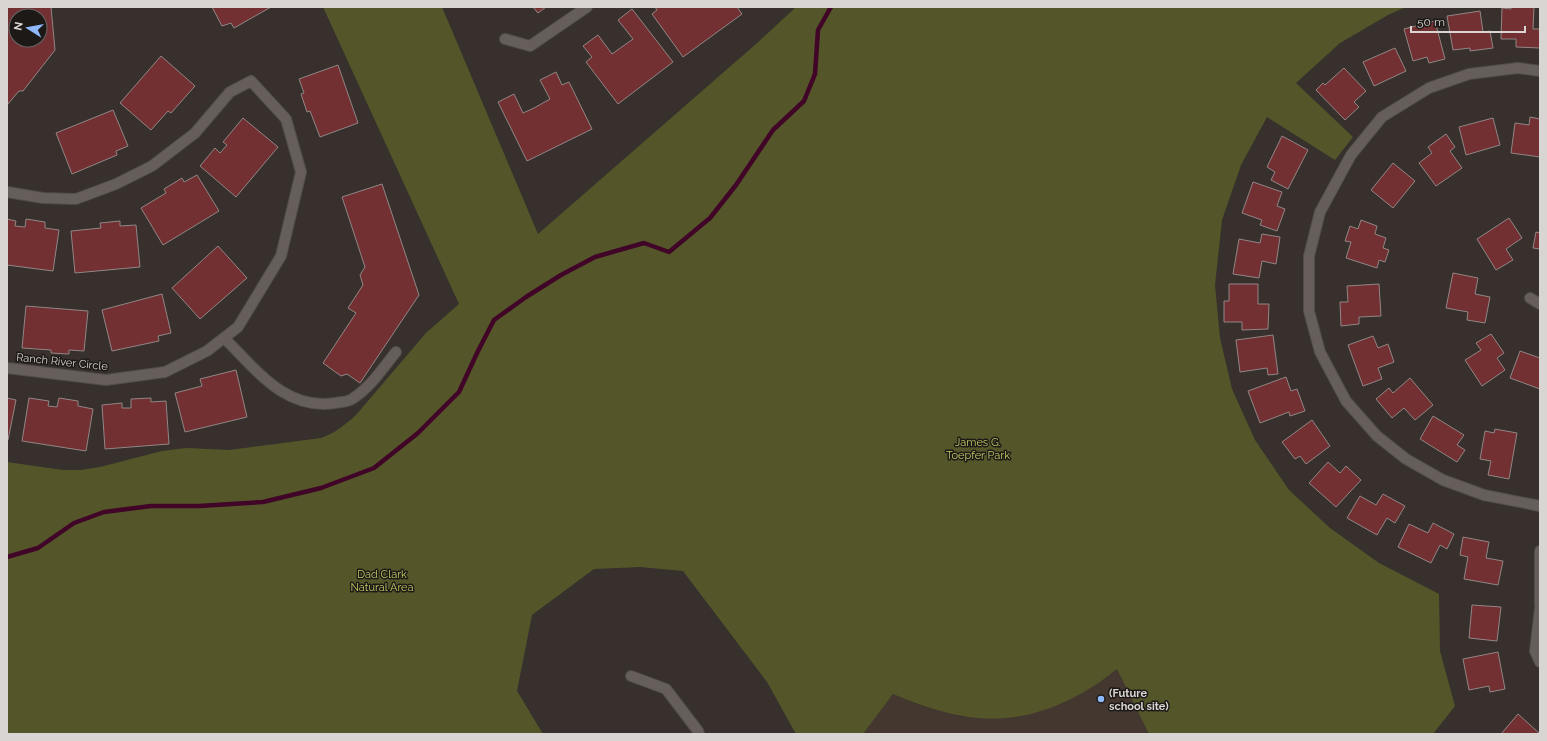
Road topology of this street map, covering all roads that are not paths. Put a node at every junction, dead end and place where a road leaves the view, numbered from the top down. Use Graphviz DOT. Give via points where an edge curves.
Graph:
graph roads {
  1 [pos="587,7"];
  2 [pos="505,39"];
  3 [pos="1540,71"];
  4 [pos="7,192"];
  5 [pos="1530,298"];
  6 [pos="1540,304"];
  7 [pos="224,338"];
  8 [pos="396,352"];
  9 [pos="7,368"];
  10 [pos="1540,506"];
  11 [pos="1540,551"];
  12 [pos="1540,605"];
  13 [pos="1540,609"];
  14 [pos="1540,662"];
  15 [pos="631,676"];
  16 [pos="700,734"];
  1 -- 2 [label="street" via="530,46"];
  3 -- 10 [label="street" via="1518,68 1469,74 1429,88 1382,117 1351,155 1320,212 1309,256 1309,311 1320,352 1346,402 1377,436 1406,459 1443,480 1484,495"];
  4 -- 7 [label="street, Ranch River Circle" via="43,198 76,199 116,184 152,166 195,133 230,92 251,81 286,119 301,172 281,256 238,327"];
  5 -- 6 [label="street"];
  7 -- 8 [label="street" via="274,387 294,399 321,405 351,400 370,385"];
  7 -- 9 [label="street, Ranch River Circle" via="208,351 165,372 106,380"];
  11 -- 12 [label="street"];
  13 -- 14 [label="street" via="1534,651"];
  15 -- 16 [label="street" via="666,689"];
}
